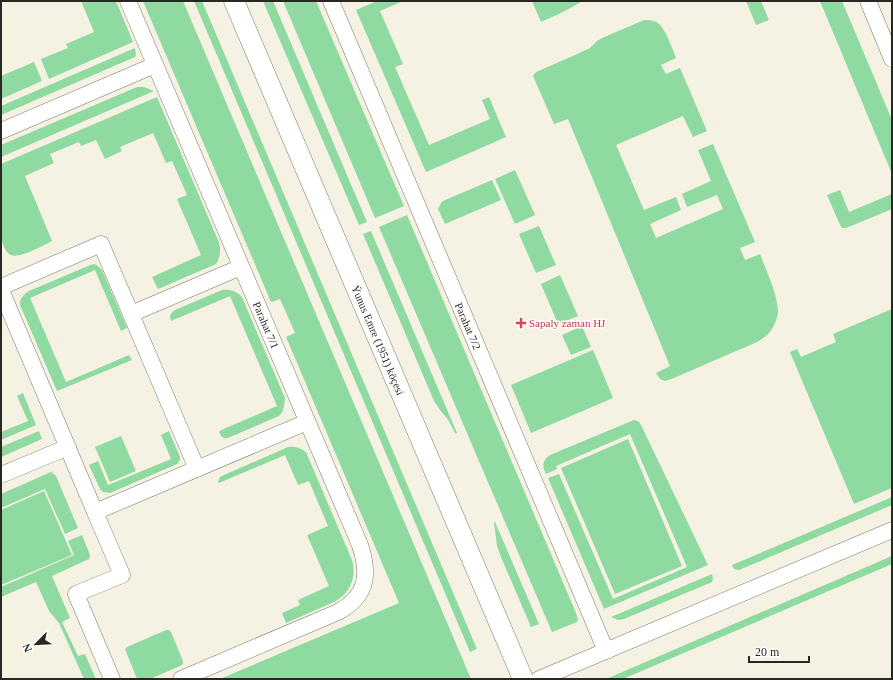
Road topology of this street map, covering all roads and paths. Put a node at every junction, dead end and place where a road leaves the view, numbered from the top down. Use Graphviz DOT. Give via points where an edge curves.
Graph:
graph roads {
  1 [pos="128,1"];
  2 [pos="234,1"];
  3 [pos="331,1"];
  4 [pos="868,1"];
  5 [pos="892,59"];
  6 [pos="155,65"];
  7 [pos="1,131"];
  8 [pos="241,267"];
  9 [pos="1,288"];
  10 [pos="131,314"];
  11 [pos="307,422"];
  12 [pos="68,447"];
  13 [pos="197,469"];
  14 [pos="1,475"];
  15 [pos="95,512"];
  16 [pos="892,530"];
  17 [pos="606,651"];
  18 [pos="112,679"];
  19 [pos="181,679"];
  20 [pos="523,679"];
  21 [pos="540,679"];
  1 -- 6 [label="street, Parahat 7/1"];
  2 -- 20 [label="street, Ýunus Emre (1951) köçesi"];
  3 -- 17 [label="street, Parahat 7/2"];
  4 -- 5 [label="street"];
  6 -- 7 [label="street"];
  6 -- 8 [label="street, Parahat 7/1"];
  8 -- 10 [label="street"];
  8 -- 11 [label="street, Parahat 7/1"];
  9 -- 10 [label="street" via="101,244"];
  9 -- 12 [label="street"];
  10 -- 13 [label="street"];
  11 -- 13 [label="street"];
  11 -- 19 [label="street, Parahat 7/1" via="360,545 365,577 363,588 353,603 338,612"];
  12 -- 14 [label="street"];
  12 -- 15 [label="street"];
  13 -- 15 [label="street"];
  15 -- 18 [label="street" via="122,575 76,594"];
  16 -- 17 [label="street"];
  17 -- 21 [label="street"];
}
